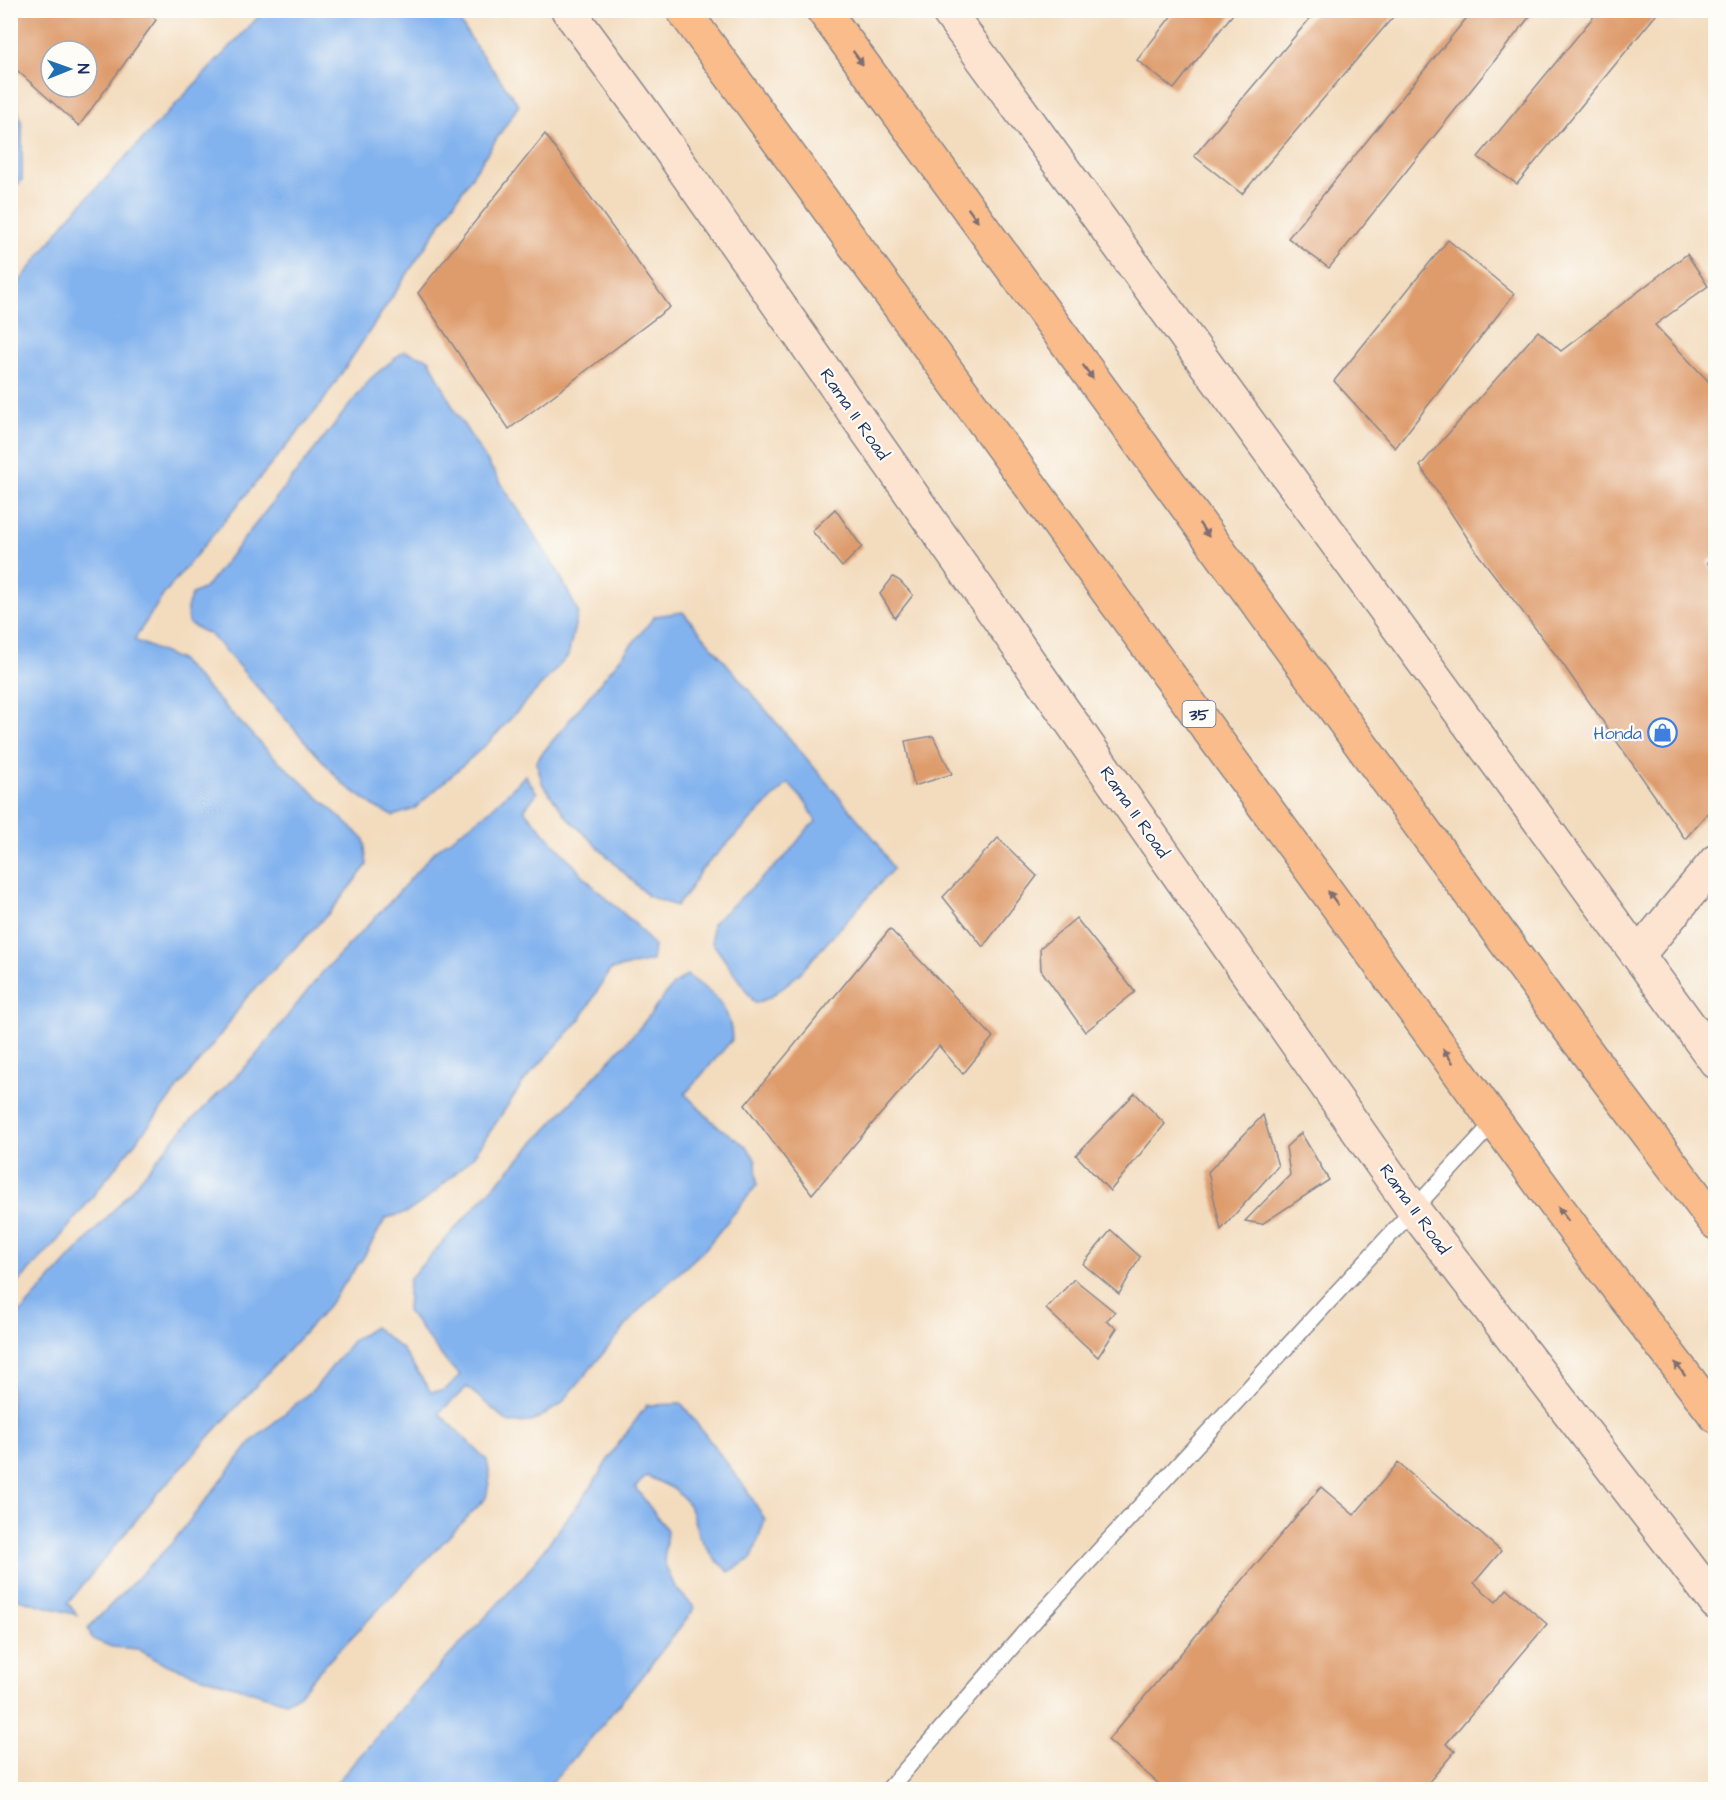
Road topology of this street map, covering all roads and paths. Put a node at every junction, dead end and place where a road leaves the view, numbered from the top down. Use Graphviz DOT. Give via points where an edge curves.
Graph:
graph roads {
  1 [pos="568,10"];
  2 [pos="683,10"];
  3 [pos="824,10"];
  4 [pos="947,10"];
  5 [pos="1716,861"];
  6 [pos="1638,955"];
  7 [pos="1716,1062"];
  8 [pos="1495,1121"];
  9 [pos="1413,1209"];
  10 [pos="1716,1223"];
  11 [pos="1716,1416"];
  12 [pos="1716,1603"];
  13 [pos="888,1790"];
  1 -- 9 [label="main road, Rama II Road"];
  8 -- 2 [label="highway, 35, one-way"];
  3 -- 10 [label="highway, one-way" via="1567,1026"];
  4 -- 6 [label="main road"];
  5 -- 6 [label="main road"];
  6 -- 7 [label="main road"];
  8 -- 9 [label="lane"];
  11 -- 8 [label="highway, 35, one-way"];
  9 -- 12 [label="main road, Rama II Road"];
  9 -- 13 [label="lane" via="1036,1618"];
}
